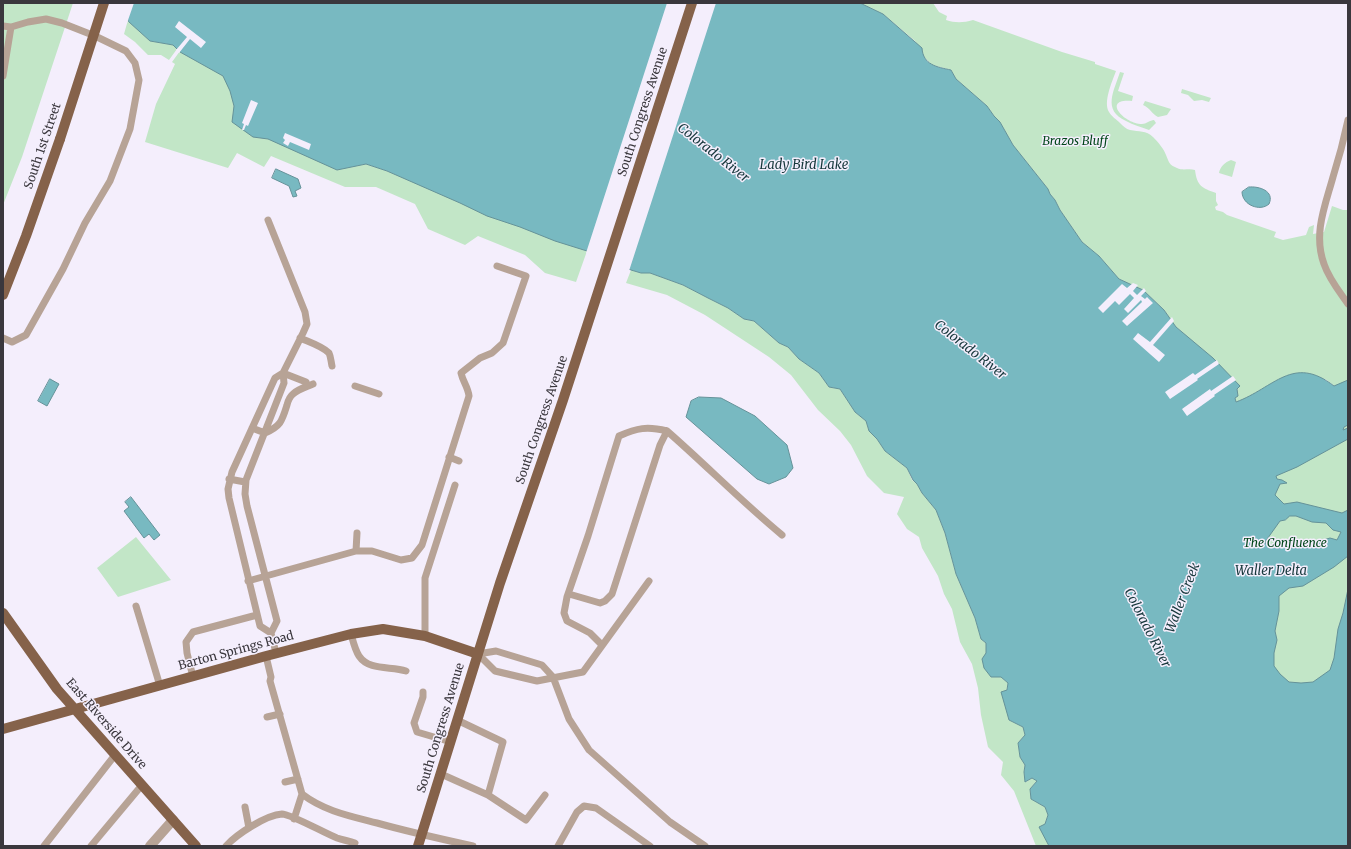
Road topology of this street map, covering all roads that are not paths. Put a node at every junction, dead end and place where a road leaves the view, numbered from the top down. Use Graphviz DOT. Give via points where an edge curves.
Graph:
graph roads {
  1 [pos="104,3"];
  2 [pos="692,3"];
  3 [pos="3,26"];
  4 [pos="11,27"];
  5 [pos="3,76"];
  6 [pos="1348,120"];
  7 [pos="268,220"];
  8 [pos="497,266"];
  9 [pos="3,295"];
  10 [pos="1348,304"];
  11 [pos="3,338"];
  12 [pos="300,338"];
  13 [pos="332,366"];
  14 [pos="283,373"];
  15 [pos="355,386"];
  16 [pos="379,394"];
  17 [pos="252,428"];
  18 [pos="667,431"];
  19 [pos="265,433"];
  20 [pos="449,457"];
  21 [pos="459,460"];
  22 [pos="229,479"];
  23 [pos="245,482"];
  24 [pos="455,485"];
  25 [pos="357,533"];
  26 [pos="782,535"];
  27 [pos="356,551"];
  28 [pos="265,576"];
  29 [pos="248,580"];
  30 [pos="649,581"];
  31 [pos="569,594"];
  32 [pos="136,606"];
  33 [pos="3,613"];
  34 [pos="257,615"];
  35 [pos="271,633"];
  36 [pos="351,634"];
  37 [pos="425,636"];
  38 [pos="602,645"];
  39 [pos="478,654"];
  40 [pos="271,655"];
  41 [pos="406,671"];
  42 [pos="193,676"];
  43 [pos="553,676"];
  44 [pos="160,686"];
  45 [pos="423,692"];
  46 [pos="75,710"];
  47 [pos="280,714"];
  48 [pos="267,717"];
  49 [pos="457,720"];
  50 [pos="3,729"];
  51 [pos="451,742"];
  52 [pos="115,755"];
  53 [pos="441,774"];
  54 [pos="298,779"];
  55 [pos="285,782"];
  56 [pos="142,785"];
  57 [pos="302,794"];
  58 [pos="488,795"];
  59 [pos="545,796"];
  60 [pos="245,807"];
  61 [pos="294,819"];
  62 [pos="173,820"];
  63 [pos="249,828"];
  64 [pos="422,835"];
  65 [pos="355,843"];
  66 [pos="44,846"];
  67 [pos="91,846"];
  68 [pos="150,846"];
  69 [pos="196,846"];
  70 [pos="226,846"];
  71 [pos="418,846"];
  72 [pos="473,846"];
  73 [pos="558,846"];
  74 [pos="650,846"];
  75 [pos="705,846"];
  1 -- 9 [label="main road, South 1st Street, bridge" via="60,139"];
  2 -- 39 [label="main road, South Congress Avenue"];
  3 -- 4 [label="lane"];
  4 -- 5 [label="lane"];
  4 -- 11 [label="lane" via="46,19 95,36 126,51 135,63 138,80 130,129 110,181 26,335 12,342"];
  6 -- 10 [label="lane" via="1321,216 1319,236 1324,264"];
  7 -- 12 [label="lane" via="305,312 306,324"];
  8 -- 20 [label="lane" via="526,276 503,343 461,373 469,396"];
  12 -- 13 [label="lane" via="329,354"];
  12 -- 14 [label="lane"];
  14 -- 17 [label="lane" via="275,378"];
  14 -- 19 [label="lane" via="284,383"];
  14 -- 19 [label="lane" via="309,383 293,393 278,426"];
  15 -- 16 [label="lane"];
  17 -- 19 [label="lane"];
  17 -- 22 [label="lane"];
  18 -- 26 [label="lane"];
  18 -- 31 [label="lane" via="649,427 619,436"];
  18 -- 31 [label="lane" via="660,445 612,594 600,603"];
  19 -- 23 [label="lane"];
  20 -- 21 [label="lane"];
  20 -- 27 [label="lane" via="422,545 412,558 401,560 372,551"];
  22 -- 23 [label="lane"];
  22 -- 29 [label="lane" via="229,498"];
  23 -- 28 [label="lane" via="247,506"];
  24 -- 37 [label="lane" via="425,578"];
  25 -- 27 [label="lane"];
  27 -- 28 [label="lane"];
  28 -- 29 [label="lane"];
  28 -- 35 [label="lane" via="277,621"];
  29 -- 34 [label="lane"];
  30 -- 38 [label="lane"];
  31 -- 38 [label="lane" via="564,613 567,621 590,633"];
  32 -- 44 [label="lane"];
  33 -- 46 [label="main road, East Riverside Drive"];
  34 -- 35 [label="lane" via="260,626"];
  34 -- 42 [label="lane" via="193,632 186,642"];
  35 -- 40 [label="lane"];
  36 -- 37 [label="main road, Barton Springs Road" via="383,629"];
  36 -- 40 [label="main road, Barton Springs Road"];
  36 -- 41 [label="lane" via="359,656 365,662"];
  37 -- 39 [label="main road, Barton Springs Road"];
  38 -- 43 [label="lane" via="583,672"];
  39 -- 43 [label="lane" via="496,651 542,665"];
  39 -- 43 [label="lane" via="495,671 538,680"];
  39 -- 49 [label="main road, South Congress Avenue"];
  40 -- 42 [label="main road, Barton Springs Road"];
  40 -- 47 [label="lane" via="270,681"];
  42 -- 44 [label="main road, Barton Springs Road"];
  43 -- 75 [label="lane" via="569,719 589,750 670,822"];
  44 -- 46 [label="main road, Barton Springs Road"];
  45 -- 51 [label="lane" via="414,723 417,732"];
  46 -- 50 [label="main road, Barton Springs Road"];
  46 -- 52 [label="main road, East Riverside Drive"];
  47 -- 48 [label="lane"];
  47 -- 54 [label="lane"];
  49 -- 51 [label="main road, South Congress Avenue"];
  49 -- 58 [label="lane" via="503,742"];
  51 -- 53 [label="main road, South Congress Avenue"];
  52 -- 56 [label="main road, East Riverside Drive"];
  52 -- 66 [label="lane"];
  53 -- 58 [label="lane"];
  53 -- 64 [label="main road, South Congress Avenue"];
  54 -- 55 [label="lane"];
  54 -- 57 [label="lane"];
  56 -- 62 [label="main road, East Riverside Drive"];
  56 -- 67 [label="lane"];
  57 -- 61 [label="lane"];
  57 -- 64 [label="lane" via="329,810"];
  58 -- 59 [label="lane" via="526,820"];
  60 -- 63 [label="lane"];
  61 -- 63 [label="lane" via="283,814"];
  61 -- 65 [label="lane" via="336,838"];
  62 -- 68 [label="street"];
  62 -- 69 [label="main road, East Riverside Drive"];
  63 -- 70 [label="lane"];
  64 -- 71 [label="main road, South Congress Avenue"];
  64 -- 72 [label="lane"];
  73 -- 74 [label="lane" via="577,812 584,806 596,808"];
}
